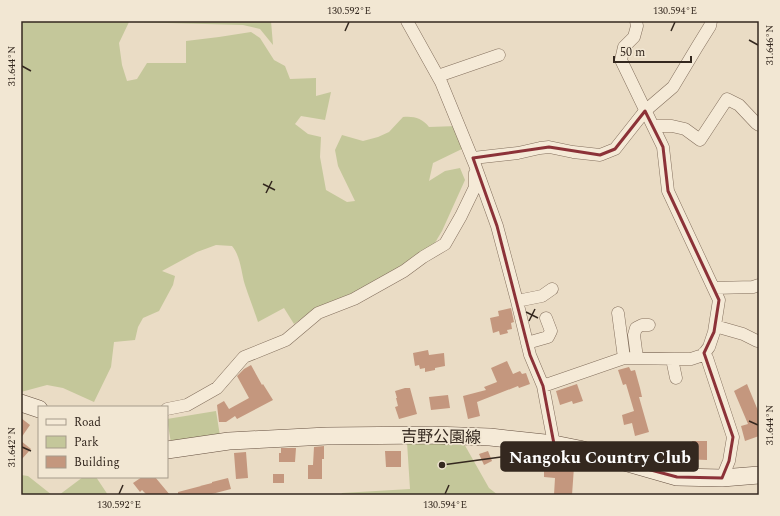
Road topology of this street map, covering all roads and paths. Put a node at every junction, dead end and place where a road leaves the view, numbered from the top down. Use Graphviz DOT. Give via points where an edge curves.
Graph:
graph roads {
  1 [pos="407,21"];
  2 [pos="636,21"];
  3 [pos="711,21"];
  4 [pos="499,55"];
  5 [pos="438,76"];
  6 [pos="645,110"];
  7 [pos="759,125"];
  8 [pos="653,126"];
  9 [pos="474,162"];
  10 [pos="759,285"];
  11 [pos="714,288"];
  12 [pos="552,290"];
  13 [pos="517,301"];
  14 [pos="618,313"];
  15 [pos="546,318"];
  16 [pos="649,325"];
  17 [pos="715,326"];
  18 [pos="757,341"];
  19 [pos="527,343"];
  20 [pos="704,353"];
  21 [pos="624,358"];
  22 [pos="637,358"];
  23 [pos="672,359"];
  24 [pos="676,378"];
  25 [pos="543,386"];
  26 [pos="21,403"];
  27 [pos="38,409"];
  28 [pos="168,409"];
  29 [pos="554,444"];
  30 [pos="168,450"];
  31 [pos="759,475"];
  32 [pos="722,478"];
  1 -- 5 [label="street"];
  2 -- 6 [label="street" via="634,37 624,47 621,60"];
  3 -- 6 [label="street" via="673,86"];
  4 -- 5 [label="street"];
  5 -- 9 [label="street"];
  6 -- 8 [label="street"];
  6 -- 9 [label="street" via="614,149 600,155 550,147"];
  7 -- 8 [label="street" via="739,105 727,99 700,140 685,129"];
  8 -- 11 [label="street" via="663,147 668,191"];
  9 -- 13 [label="street" via="497,226"];
  9 -- 28 [label="street" via="475,187 445,244 404,272 360,296 318,313 286,340 244,357 217,388 187,405"];
  10 -- 11 [label="street"];
  11 -- 17 [label="street" via="719,300"];
  12 -- 13 [label="street" via="542,296"];
  13 -- 19 [label="street"];
  14 -- 21 [label="street"];
  15 -- 19 [label="street" via="551,331 548,337"];
  16 -- 22 [label="street" via="636,328 634,335"];
  17 -- 18 [label="street"];
  17 -- 20 [label="street" via="709,347"];
  19 -- 25 [label="street"];
  20 -- 23 [label="street" via="691,359"];
  20 -- 32 [label="street" via="708,358 733,436 730,462"];
  21 -- 22 [label="street"];
  21 -- 25 [label="street"];
  22 -- 23 [label="street"];
  23 -- 24 [label="street"];
  25 -- 29 [label="street"];
  26 -- 27 [label="main road"];
  29 -- 30 [label="main road, 吉野公園線" via="490,437 327,436 229,441"];
  29 -- 32 [label="main road, 吉野公園線" via="678,477"];
  31 -- 32 [label="main road, 吉野公園線"];
}
